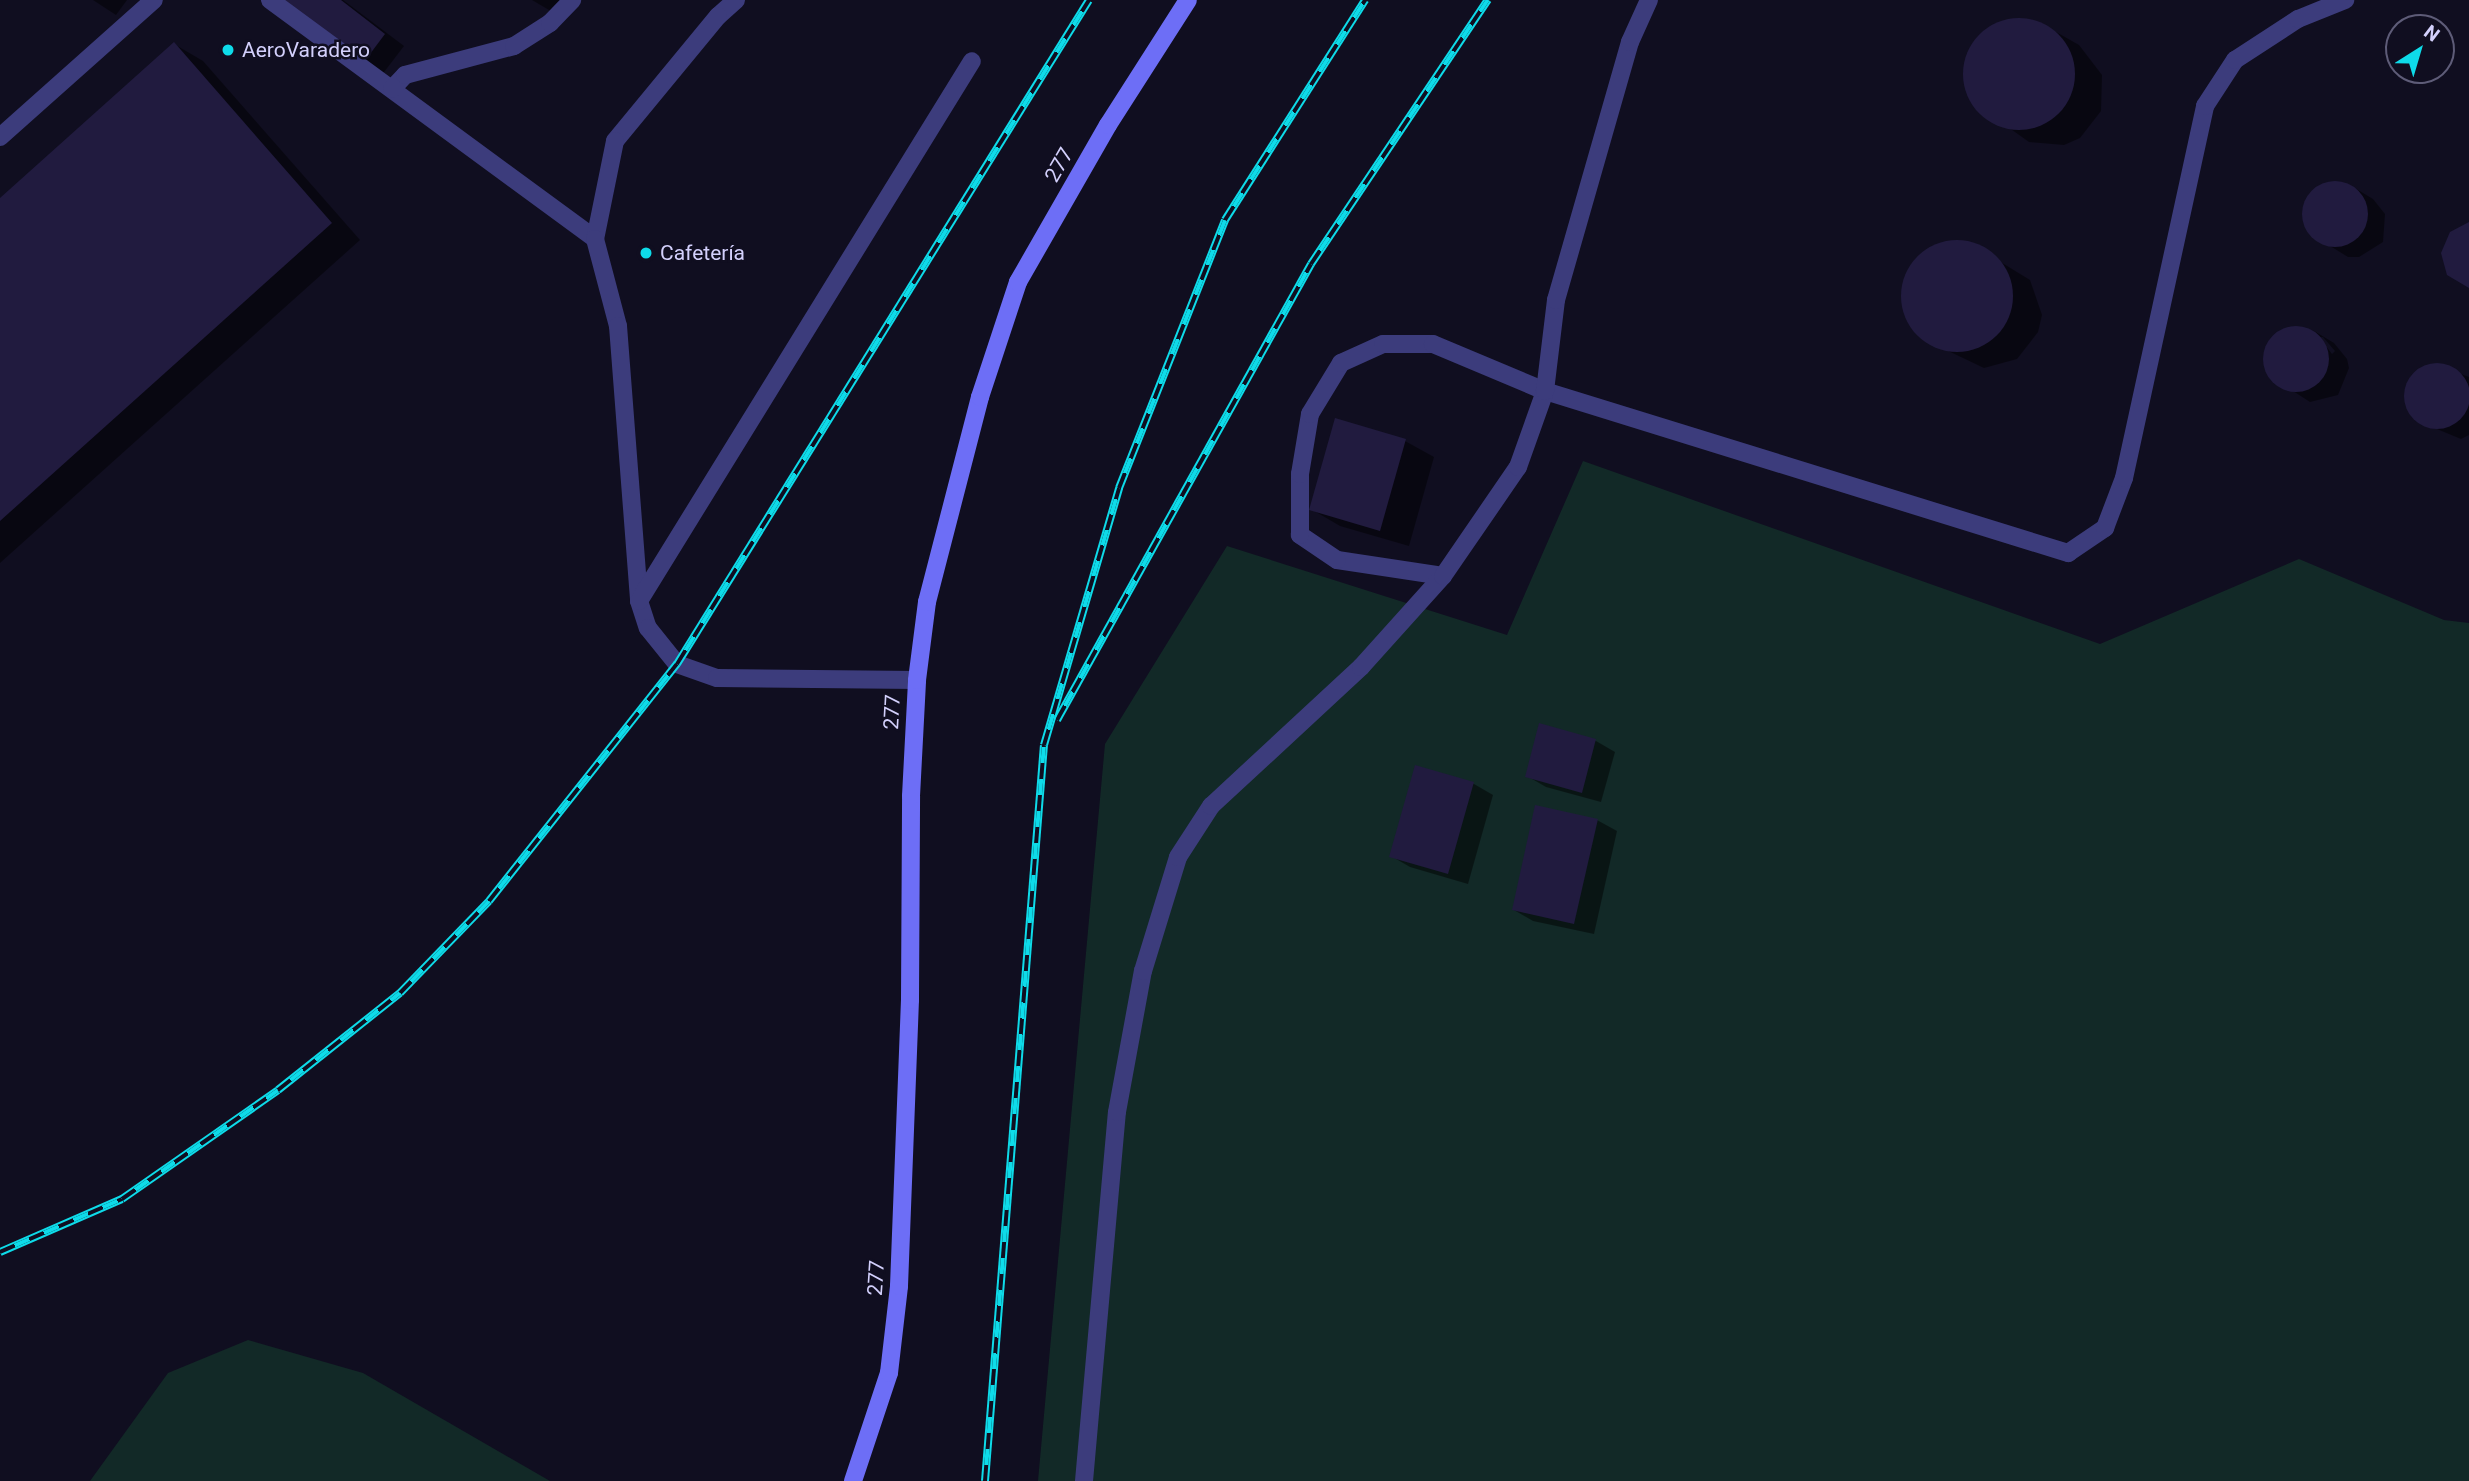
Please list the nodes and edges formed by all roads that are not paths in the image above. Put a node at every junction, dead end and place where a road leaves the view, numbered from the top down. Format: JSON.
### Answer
{"nodes":[{"id":1,"x":155,"y":0,"type":"edge"},
{"id":2,"x":270,"y":0,"type":"edge"},
{"id":3,"x":572,"y":0,"type":"edge"},
{"id":4,"x":736,"y":0,"type":"edge"},
{"id":5,"x":1188,"y":0,"type":"edge"},
{"id":6,"x":1649,"y":0,"type":"edge"},
{"id":7,"x":2345,"y":0,"type":"edge"},
{"id":8,"x":972,"y":61,"type":"dead end"},
{"id":9,"x":392,"y":89,"type":"junction"},
{"id":10,"x":0,"y":137,"type":"edge"},
{"id":11,"x":595,"y":239,"type":"junction"},
{"id":12,"x":1545,"y":391,"type":"junction"},
{"id":13,"x":1443,"y":576,"type":"junction"},
{"id":14,"x":639,"y":601,"type":"junction"},
{"id":15,"x":917,"y":680,"type":"junction"},
{"id":16,"x":853,"y":1481,"type":"edge"},
{"id":17,"x":1084,"y":1481,"type":"edge"}],
"edges":[{"from":1,"to":10,"type":"street"},
{"from":2,"to":9,"type":"street"},
{"from":3,"to":9,"type":"street"},
{"from":4,"to":11,"type":"street"},
{"from":5,"to":15,"type":"street","name":"277"},
{"from":6,"to":12,"type":"street"},
{"from":7,"to":12,"type":"street"},
{"from":8,"to":14,"type":"street"},
{"from":9,"to":11,"type":"street"},
{"from":11,"to":14,"type":"street"},
{"from":12,"to":13,"type":"street"},
{"from":12,"to":13,"type":"street"},
{"from":13,"to":17,"type":"street"},
{"from":14,"to":15,"type":"street"},
{"from":15,"to":16,"type":"street","name":"277"}]}
